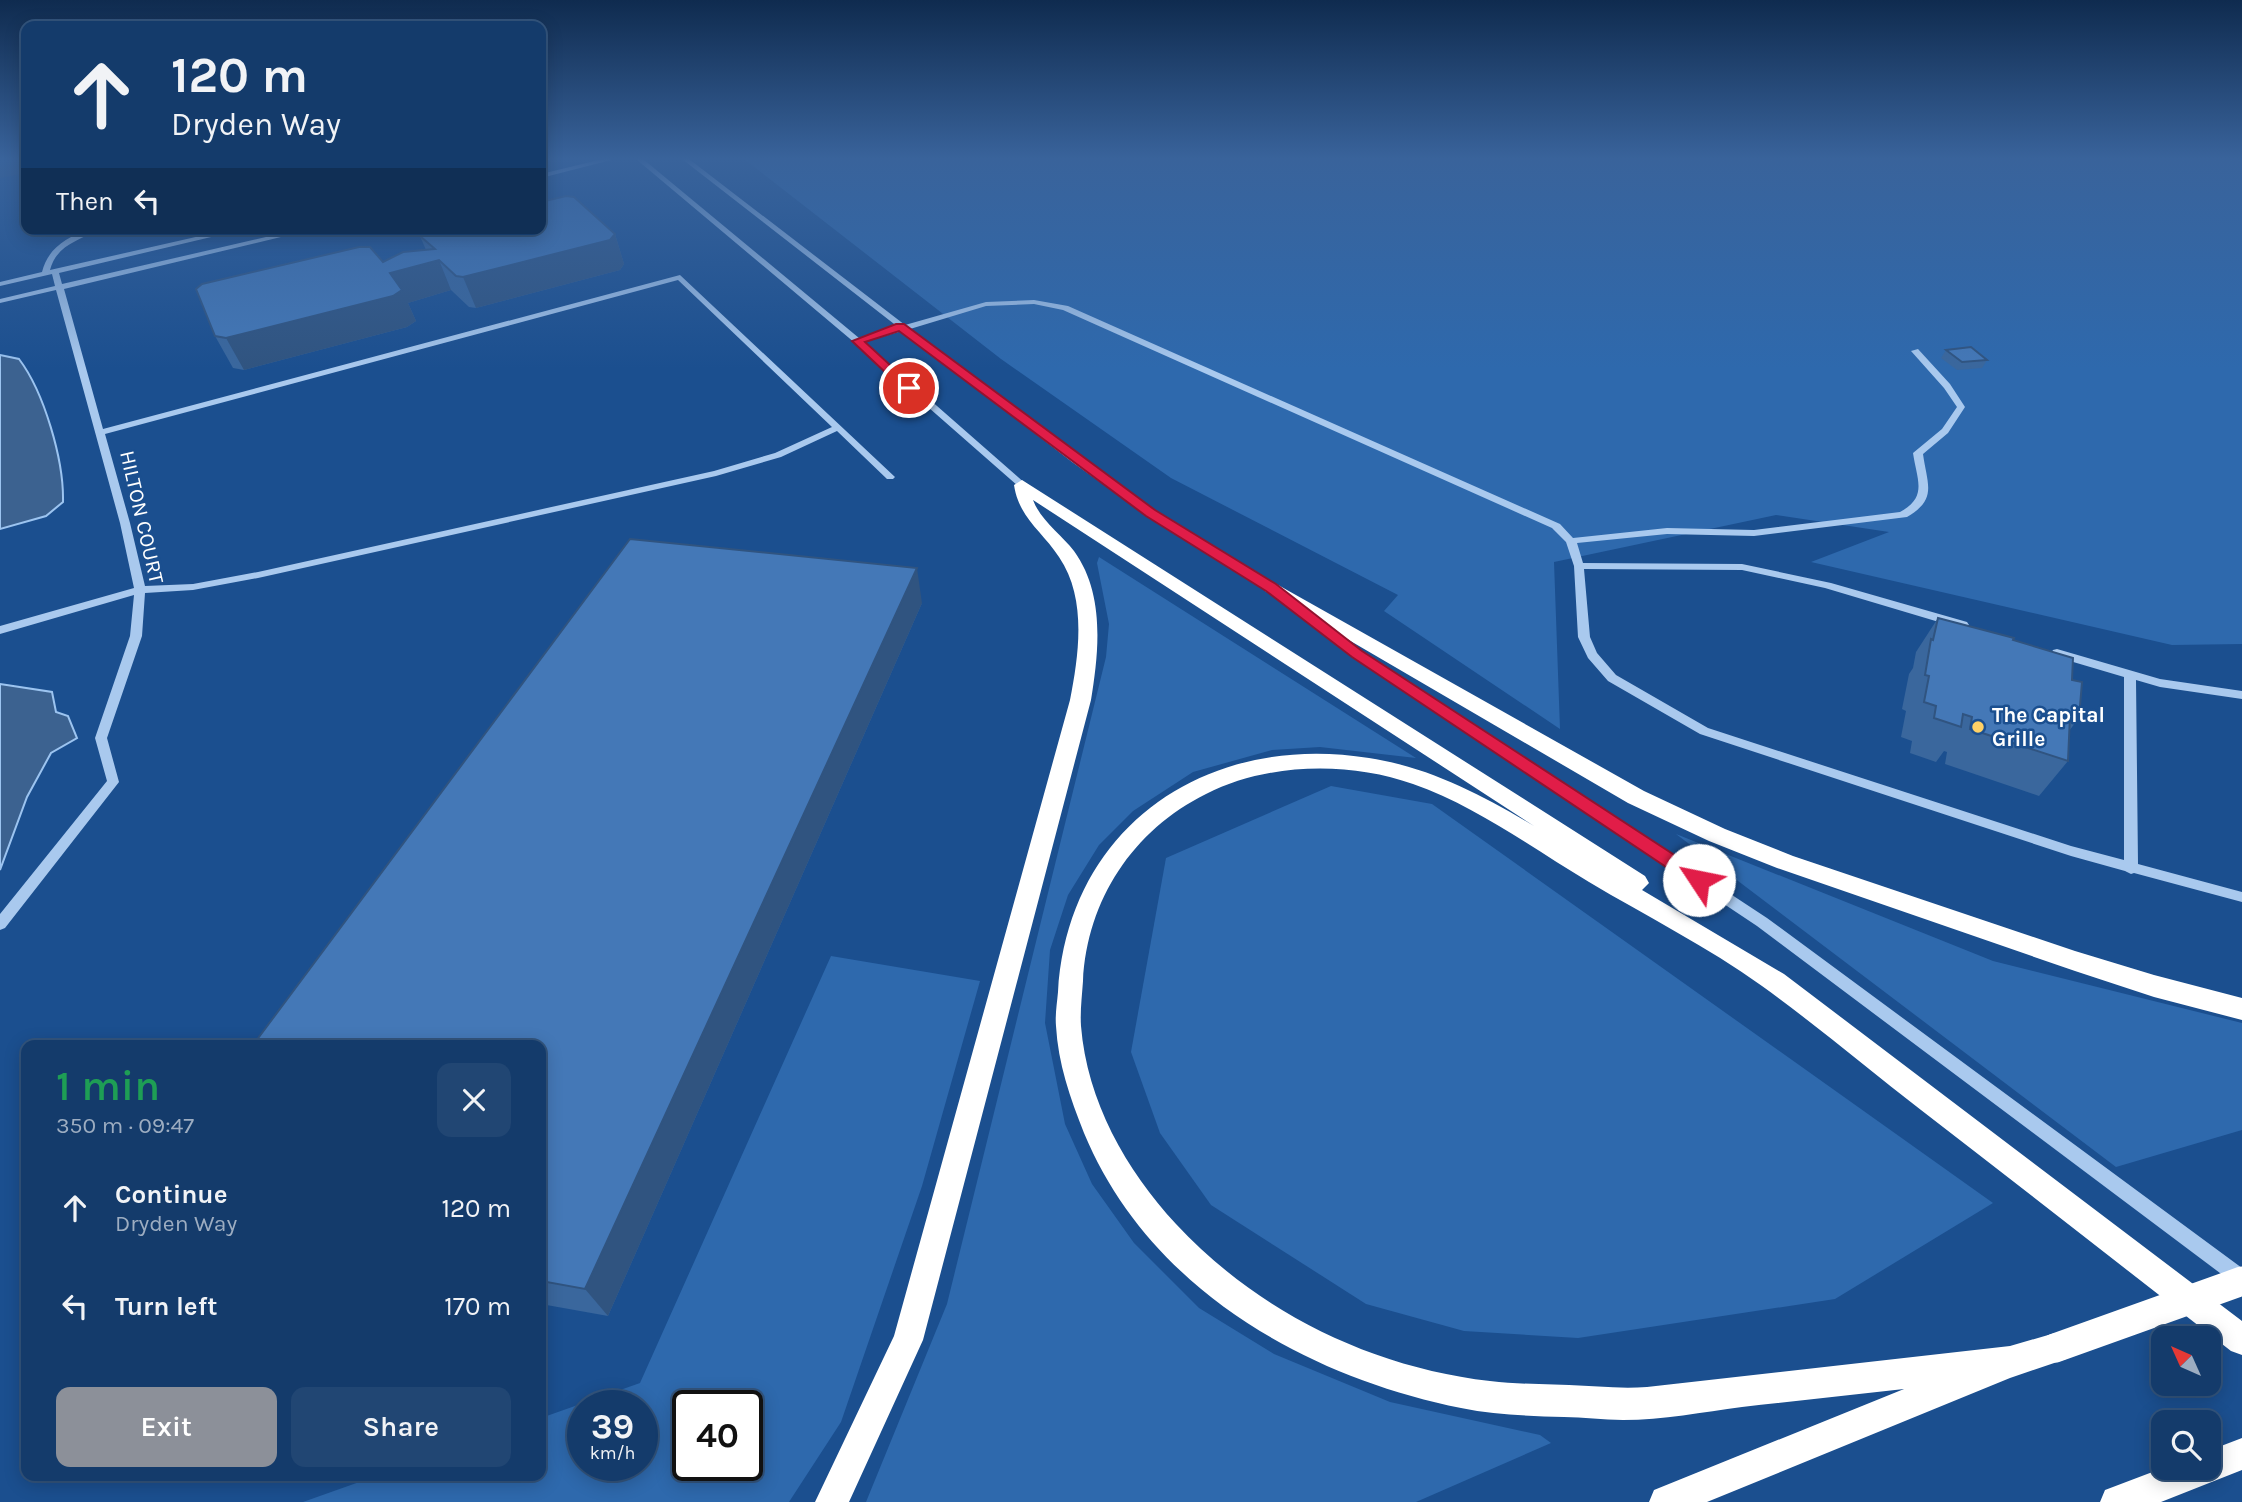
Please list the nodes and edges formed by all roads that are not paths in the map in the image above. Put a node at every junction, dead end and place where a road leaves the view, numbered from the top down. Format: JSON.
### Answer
{"nodes":[{"id":1,"x":723,"y":229,"type":"edge"},
{"id":2,"x":775,"y":229,"type":"edge"},
{"id":3,"x":80,"y":235,"type":"edge"},
{"id":4,"x":204,"y":235,"type":"edge"},
{"id":5,"x":285,"y":235,"type":"edge"},
{"id":6,"x":55,"y":272,"type":"junction"},
{"id":7,"x":45,"y":274,"type":"junction"},
{"id":8,"x":0,"y":284,"type":"edge"},
{"id":9,"x":58,"y":288,"type":"junction"},
{"id":10,"x":0,"y":301,"type":"edge"},
{"id":11,"x":900,"y":327,"type":"junction"},
{"id":12,"x":858,"y":341,"type":"junction"},
{"id":13,"x":1915,"y":351,"type":"dead end"},
{"id":14,"x":836,"y":428,"type":"junction"},
{"id":15,"x":100,"y":433,"type":"junction"},
{"id":16,"x":890,"y":477,"type":"dead end"},
{"id":17,"x":1022,"y":485,"type":"junction"},
{"id":18,"x":1571,"y":541,"type":"junction"},
{"id":19,"x":1579,"y":566,"type":"junction"},
{"id":20,"x":1271,"y":587,"type":"junction"},
{"id":21,"x":140,"y":590,"type":"junction"},
{"id":22,"x":1979,"y":629,"type":"edge"},
{"id":23,"x":0,"y":630,"type":"edge"},
{"id":24,"x":2042,"y":649,"type":"edge"},
{"id":25,"x":2130,"y":676,"type":"junction"},
{"id":26,"x":2242,"y":695,"type":"edge"},
{"id":27,"x":2132,"y":870,"type":"junction"},
{"id":28,"x":2242,"y":897,"type":"edge"},
{"id":29,"x":0,"y":924,"type":"edge"},
{"id":30,"x":1775,"y":981,"type":"junction"},
{"id":31,"x":2242,"y":1009,"type":"edge"},
{"id":32,"x":2242,"y":1280,"type":"edge"},
{"id":33,"x":2242,"y":1340,"type":"edge"},
{"id":34,"x":2010,"y":1362,"type":"junction"},
{"id":35,"x":2242,"y":1454,"type":"edge"},
{"id":36,"x":2221,"y":1463,"type":"edge"},
{"id":37,"x":2176,"y":1480,"type":"edge"},
{"id":38,"x":832,"y":1502,"type":"edge"},
{"id":39,"x":1666,"y":1502,"type":"edge"},
{"id":40,"x":2117,"y":1502,"type":"edge"}],
"edges":[{"from":1,"to":12,"type":"street"},
{"from":2,"to":11,"type":"street"},
{"from":3,"to":7,"type":"street"},
{"from":4,"to":6,"type":"street"},
{"from":5,"to":9,"type":"street"},
{"from":6,"to":7,"type":"street"},
{"from":6,"to":9,"type":"street","name":"HILTON COURT"},
{"from":7,"to":8,"type":"street"},
{"from":9,"to":10,"type":"street"},
{"from":9,"to":15,"type":"street","name":"HILTON COURT"},
{"from":11,"to":12,"type":"street"},
{"from":11,"to":18,"type":"street"},
{"from":11,"to":20,"type":"street"},
{"from":12,"to":17,"type":"street"},
{"from":13,"to":18,"type":"street"},
{"from":14,"to":15,"type":"street"},
{"from":14,"to":16,"type":"street"},
{"from":14,"to":21,"type":"street"},
{"from":15,"to":21,"type":"street","name":"HILTON COURT"},
{"from":17,"to":30,"type":"highway"},
{"from":17,"to":38,"type":"highway"},
{"from":18,"to":19,"type":"street"},
{"from":19,"to":22,"type":"street"},
{"from":19,"to":27,"type":"street"},
{"from":20,"to":31,"type":"highway"},
{"from":20,"to":32,"type":"street"},
{"from":21,"to":23,"type":"street"},
{"from":21,"to":29,"type":"street","name":"HILTON COURT"},
{"from":24,"to":25,"type":"street"},
{"from":25,"to":26,"type":"street"},
{"from":25,"to":27,"type":"street"},
{"from":27,"to":28,"type":"street"},
{"from":30,"to":33,"type":"highway"},
{"from":30,"to":34,"type":"highway"},
{"from":32,"to":34,"type":"highway","bridge":true},
{"from":34,"to":39,"type":"highway"},
{"from":35,"to":36,"type":"highway"},
{"from":37,"to":40,"type":"highway"}]}
